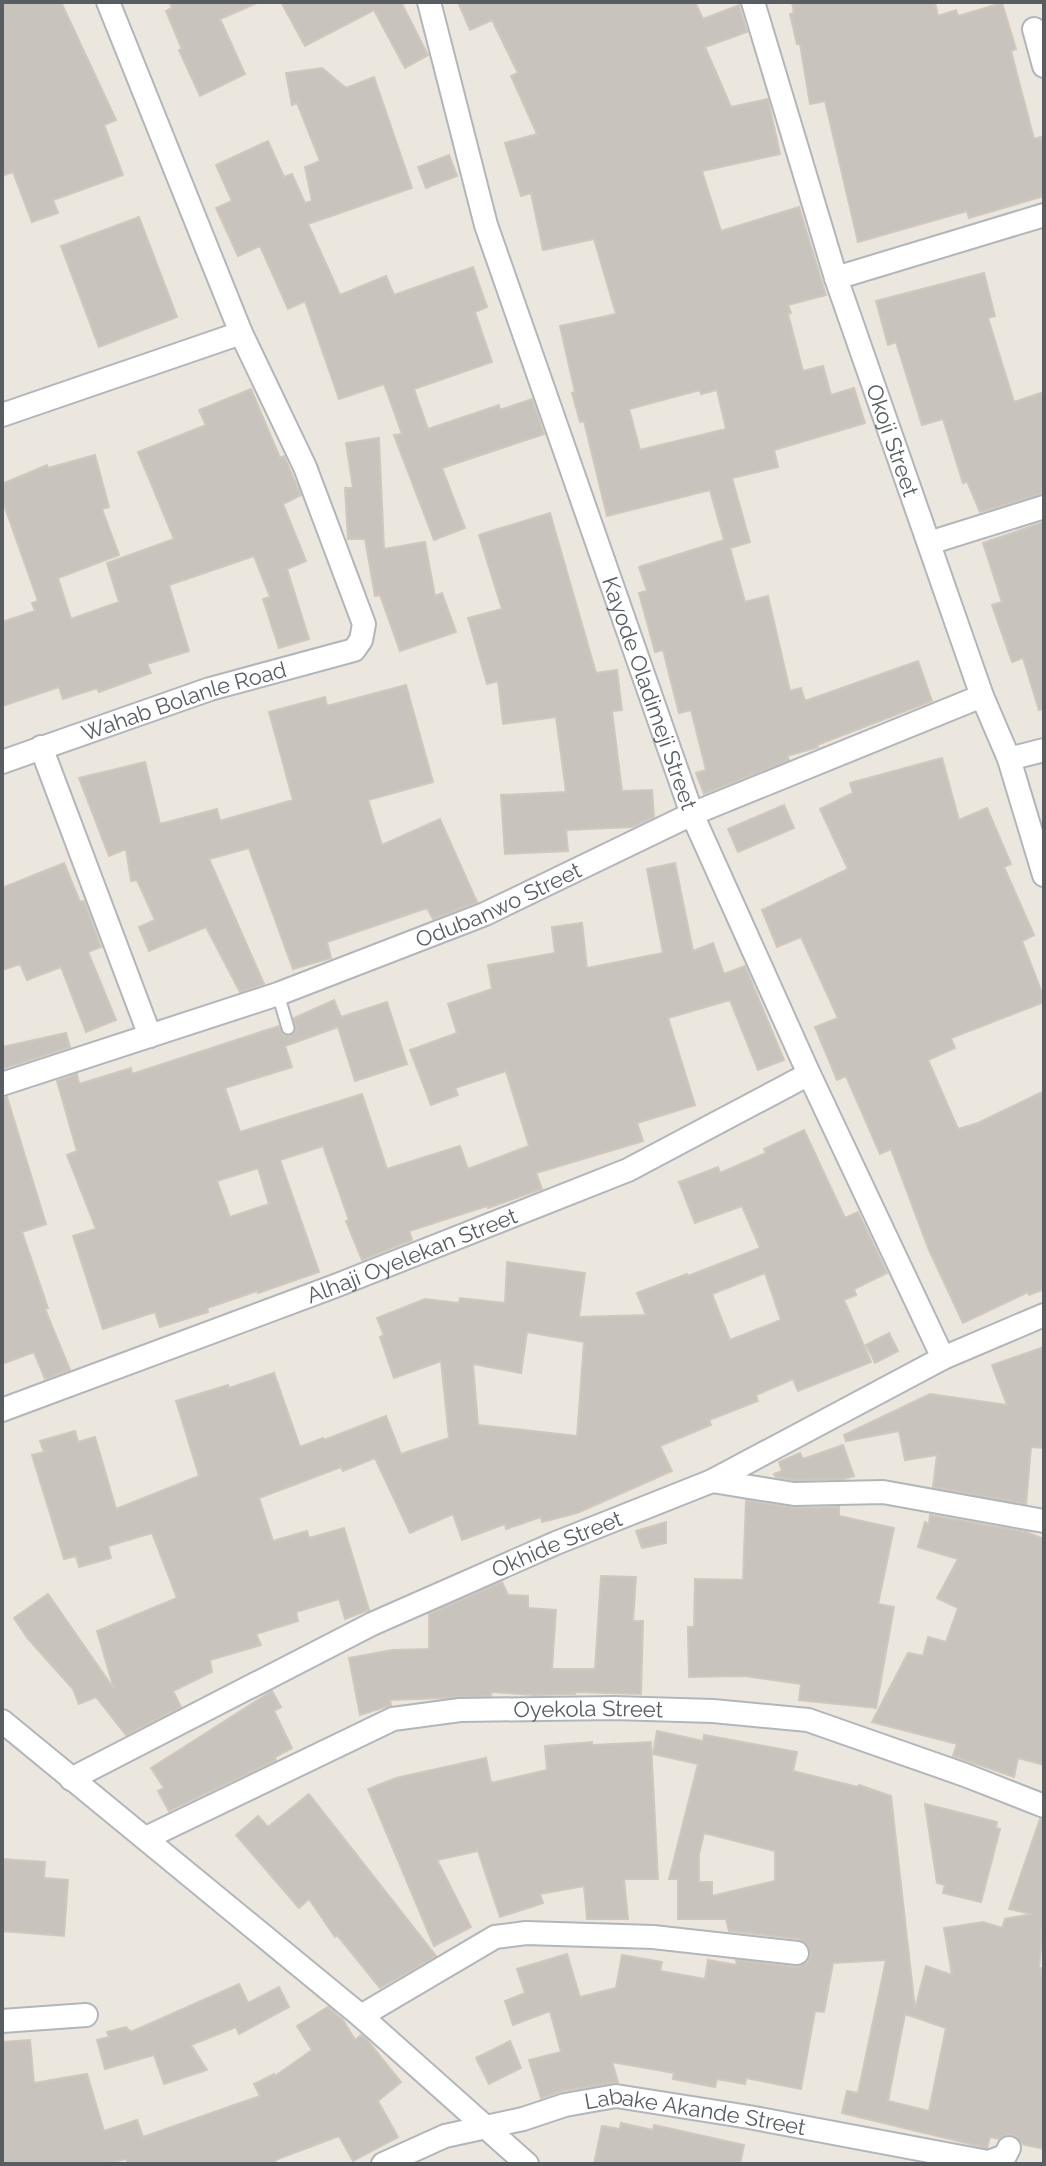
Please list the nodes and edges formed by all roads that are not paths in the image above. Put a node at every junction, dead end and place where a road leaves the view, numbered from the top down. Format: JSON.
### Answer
{"nodes":[{"id":1,"x":108,"y":2,"type":"edge"},
{"id":2,"x":429,"y":2,"type":"edge"},
{"id":3,"x":753,"y":2,"type":"edge"},
{"id":4,"x":1034,"y":29,"type":"dead end"},
{"id":5,"x":1044,"y":66,"type":"edge"},
{"id":6,"x":1044,"y":215,"type":"edge"},
{"id":7,"x":836,"y":278,"type":"junction"},
{"id":8,"x":241,"y":333,"type":"junction"},
{"id":9,"x":2,"y":415,"type":"edge"},
{"id":10,"x":1044,"y":507,"type":"edge"},
{"id":11,"x":929,"y":543,"type":"junction"},
{"id":12,"x":982,"y":696,"type":"junction"},
{"id":13,"x":41,"y":747,"type":"junction"},
{"id":14,"x":1044,"y":750,"type":"edge"},
{"id":15,"x":1009,"y":759,"type":"junction"},
{"id":16,"x":2,"y":762,"type":"edge"},
{"id":17,"x":692,"y":814,"type":"junction"},
{"id":18,"x":1044,"y":875,"type":"edge"},
{"id":19,"x":278,"y":994,"type":"junction"},
{"id":20,"x":288,"y":1028,"type":"dead end"},
{"id":21,"x":150,"y":1036,"type":"junction"},
{"id":22,"x":809,"y":1074,"type":"junction"},
{"id":23,"x":2,"y":1084,"type":"edge"},
{"id":24,"x":1044,"y":1315,"type":"edge"},
{"id":25,"x":943,"y":1358,"type":"junction"},
{"id":26,"x":2,"y":1410,"type":"edge"},
{"id":27,"x":712,"y":1481,"type":"junction"},
{"id":28,"x":1044,"y":1521,"type":"edge"},
{"id":29,"x":2,"y":1721,"type":"edge"},
{"id":30,"x":71,"y":1779,"type":"junction"},
{"id":31,"x":1044,"y":1806,"type":"edge"},
{"id":32,"x":146,"y":1838,"type":"junction"},
{"id":33,"x":797,"y":1953,"type":"dead end"},
{"id":34,"x":86,"y":2015,"type":"dead end"},
{"id":35,"x":361,"y":2016,"type":"junction"},
{"id":36,"x":2,"y":2021,"type":"edge"},
{"id":37,"x":486,"y":2127,"type":"junction"},
{"id":38,"x":1009,"y":2148,"type":"dead end"},
{"id":39,"x":383,"y":2164,"type":"edge"},
{"id":40,"x":527,"y":2164,"type":"edge"}],
"edges":[{"from":1,"to":8,"type":"street"},
{"from":2,"to":17,"type":"street","name":"Kayode Oladimeji Street"},
{"from":3,"to":7,"type":"street","name":"Okoji Street"},
{"from":4,"to":5,"type":"street"},
{"from":6,"to":7,"type":"street"},
{"from":7,"to":11,"type":"street","name":"Okoji Street"},
{"from":8,"to":9,"type":"street"},
{"from":8,"to":13,"type":"street","name":"Wahab Bolanle Road"},
{"from":10,"to":11,"type":"street"},
{"from":11,"to":12,"type":"street","name":"Okoji Street"},
{"from":12,"to":15,"type":"street","name":"Okoji Street"},
{"from":12,"to":17,"type":"street","name":"Odubanwo Street"},
{"from":13,"to":16,"type":"street","name":"Wahab Bolanle Road"},
{"from":13,"to":21,"type":"street"},
{"from":14,"to":15,"type":"street"},
{"from":15,"to":18,"type":"street","name":"Okoji Street"},
{"from":17,"to":19,"type":"street","name":"Odubanwo Street"},
{"from":17,"to":22,"type":"street","name":"Kayode Oladimeji Street"},
{"from":19,"to":20,"type":"lane"},
{"from":19,"to":21,"type":"street","name":"Odubanwo Street"},
{"from":21,"to":23,"type":"street","name":"Odubanwo Street"},
{"from":22,"to":25,"type":"street","name":"Kayode Oladimeji Street"},
{"from":22,"to":26,"type":"street","name":"Alhaji Oyelekan Street"},
{"from":24,"to":25,"type":"street","name":"Okhide Street"},
{"from":25,"to":27,"type":"street","name":"Okhide Street"},
{"from":27,"to":28,"type":"street"},
{"from":27,"to":30,"type":"street","name":"Okhide Street"},
{"from":29,"to":30,"type":"street"},
{"from":30,"to":32,"type":"street"},
{"from":31,"to":32,"type":"street","name":"Oyekola Street"},
{"from":32,"to":35,"type":"street"},
{"from":33,"to":35,"type":"street"},
{"from":34,"to":36,"type":"street"},
{"from":35,"to":37,"type":"street"},
{"from":37,"to":38,"type":"street","name":"Labake Akande Street"},
{"from":37,"to":39,"type":"street","name":"Labake Akande Street"},
{"from":37,"to":40,"type":"street"}]}
